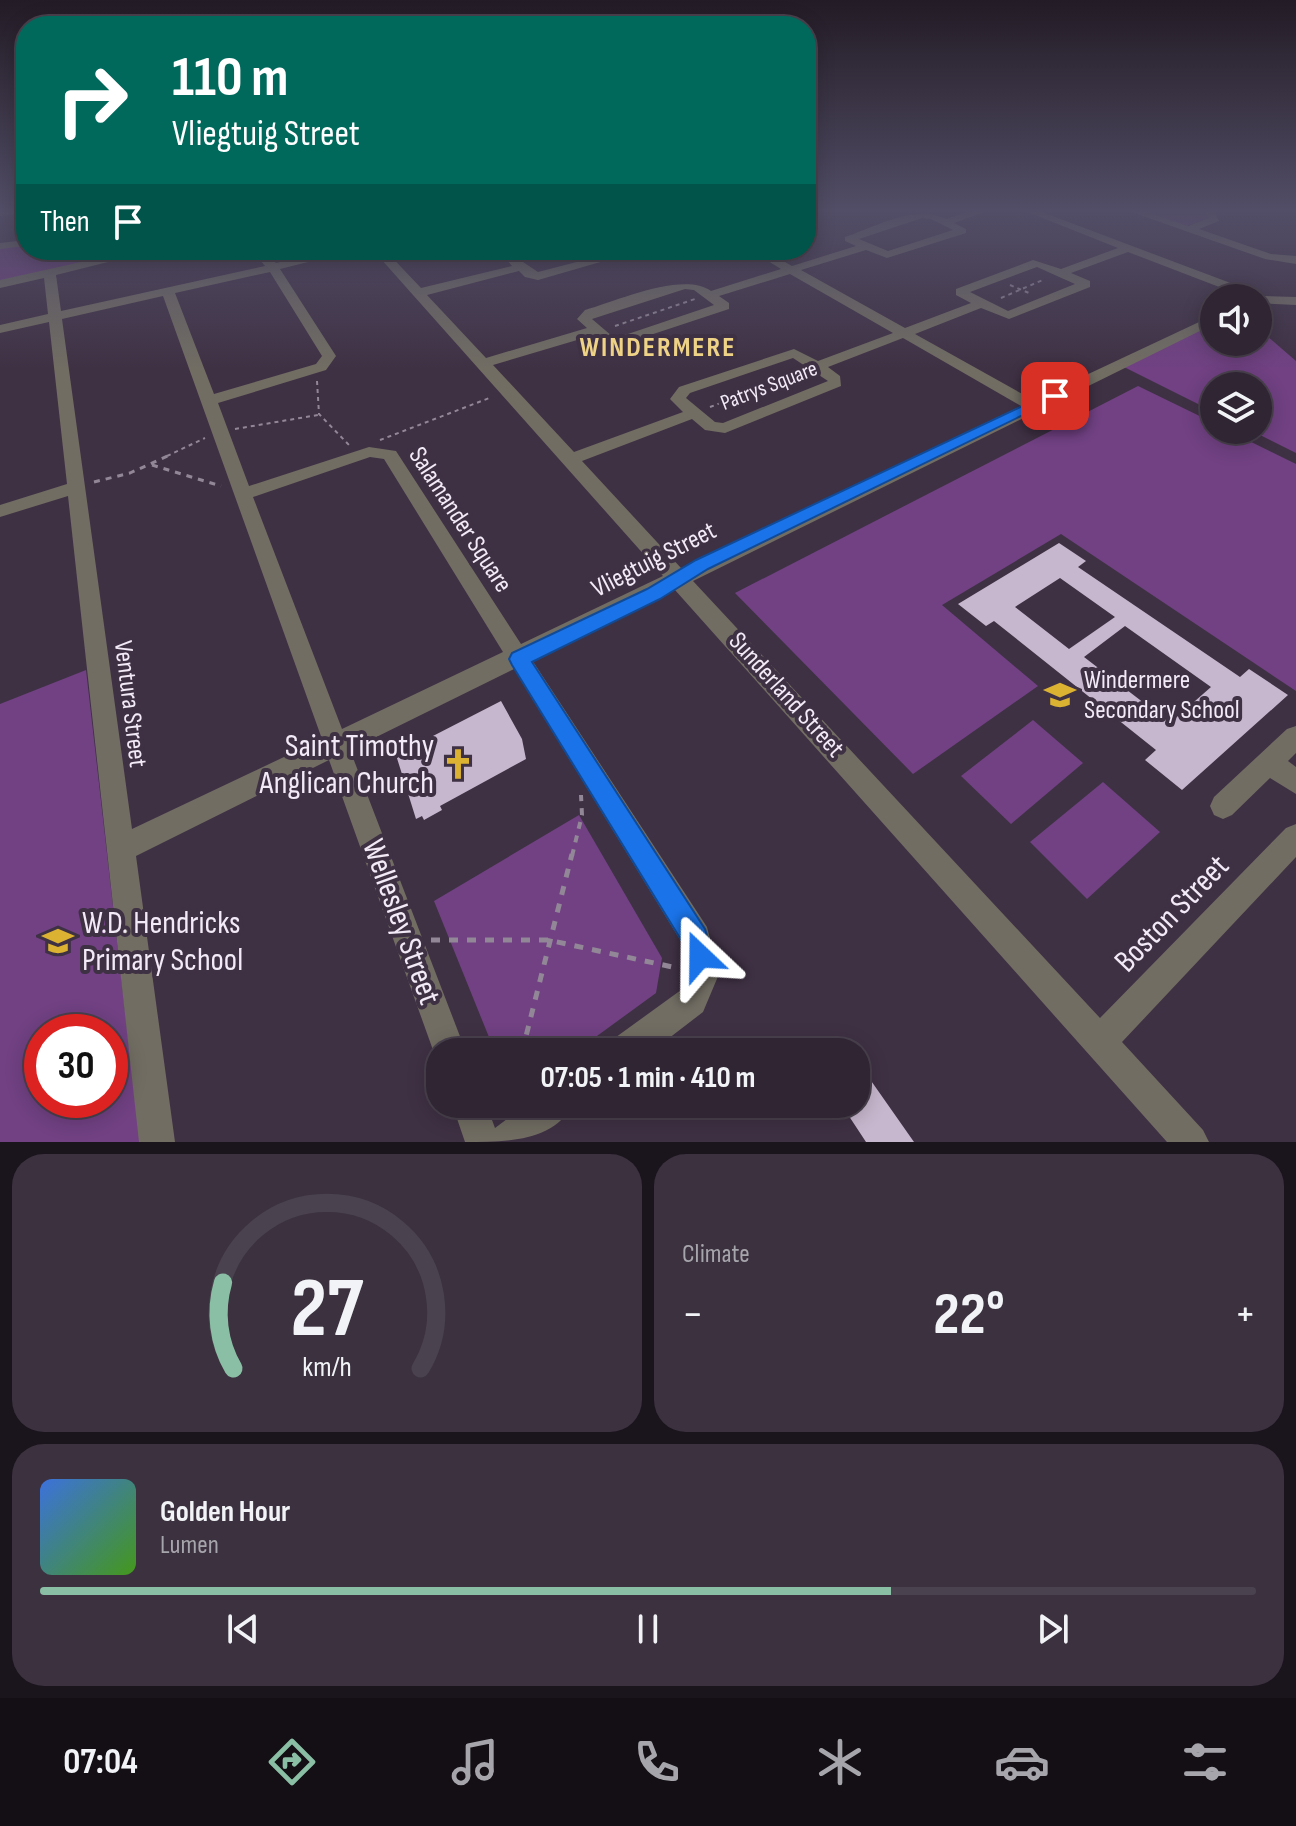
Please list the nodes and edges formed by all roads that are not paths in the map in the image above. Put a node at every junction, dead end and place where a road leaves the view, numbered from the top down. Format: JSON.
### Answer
{"nodes":[{"id":1,"x":97,"y":262,"type":"edge"},
{"id":2,"x":267,"y":262,"type":"edge"},
{"id":3,"x":296,"y":262,"type":"edge"},
{"id":4,"x":390,"y":262,"type":"edge"},
{"id":5,"x":517,"y":262,"type":"edge"},
{"id":6,"x":591,"y":262,"type":"edge"},
{"id":7,"x":779,"y":262,"type":"edge"},
{"id":8,"x":813,"y":262,"type":"edge"},
{"id":9,"x":1090,"y":262,"type":"edge"},
{"id":10,"x":1165,"y":262,"type":"edge"},
{"id":11,"x":521,"y":267,"type":"junction"},
{"id":12,"x":271,"y":268,"type":"junction"},
{"id":13,"x":791,"y":269,"type":"junction"},
{"id":14,"x":1064,"y":272,"type":"junction"},
{"id":15,"x":50,"y":273,"type":"junction"},
{"id":16,"x":0,"y":284,"type":"edge"},
{"id":17,"x":1222,"y":284,"type":"edge"},
{"id":18,"x":168,"y":291,"type":"junction"},
{"id":19,"x":418,"y":293,"type":"junction"},
{"id":20,"x":710,"y":295,"type":"junction"},
{"id":21,"x":1272,"y":299,"type":"edge"},
{"id":22,"x":1296,"y":301,"type":"edge"},
{"id":23,"x":980,"y":304,"type":"junction"},
{"id":24,"x":55,"y":317,"type":"junction"},
{"id":25,"x":1200,"y":326,"type":"edge"},
{"id":26,"x":0,"y":329,"type":"edge"},
{"id":27,"x":595,"y":330,"type":"junction"},
{"id":28,"x":903,"y":333,"type":"junction"},
{"id":29,"x":482,"y":364,"type":"junction"},
{"id":30,"x":818,"y":366,"type":"junction"},
{"id":31,"x":209,"y":401,"type":"junction"},
{"id":32,"x":1033,"y":406,"type":"junction"},
{"id":33,"x":694,"y":413,"type":"junction"},
{"id":34,"x":569,"y":460,"type":"junction"},
{"id":35,"x":75,"y":488,"type":"junction"},
{"id":36,"x":243,"y":494,"type":"junction"},
{"id":37,"x":0,"y":511,"type":"edge"},
{"id":38,"x":678,"y":579,"type":"junction"},
{"id":39,"x":519,"y":659,"type":"junction"},
{"id":40,"x":1296,"y":737,"type":"edge"},
{"id":41,"x":337,"y":746,"type":"junction"},
{"id":42,"x":1269,"y":762,"type":"junction"},
{"id":43,"x":1296,"y":782,"type":"edge"},
{"id":44,"x":1223,"y":806,"type":"dead end"},
{"id":45,"x":120,"y":849,"type":"junction"},
{"id":46,"x":1291,"y":851,"type":"edge"},
{"id":47,"x":445,"y":1038,"type":"edge"},
{"id":48,"x":643,"y":1038,"type":"edge"},
{"id":49,"x":1099,"y":1042,"type":"junction"},
{"id":50,"x":474,"y":1118,"type":"edge"},
{"id":51,"x":537,"y":1118,"type":"edge"},
{"id":52,"x":157,"y":1142,"type":"edge"},
{"id":53,"x":483,"y":1142,"type":"edge"},
{"id":54,"x":505,"y":1142,"type":"edge"},
{"id":55,"x":1191,"y":1142,"type":"edge"}],
"edges":[{"from":1,"to":15,"type":"street"},
{"from":2,"to":12,"type":"street"},
{"from":3,"to":12,"type":"street"},
{"from":4,"to":19,"type":"street","name":"Sunderland Street"},
{"from":5,"to":11,"type":"street"},
{"from":6,"to":11,"type":"street"},
{"from":7,"to":13,"type":"street"},
{"from":8,"to":13,"type":"street"},
{"from":9,"to":14,"type":"street"},
{"from":10,"to":17,"type":"street"},
{"from":11,"to":19,"type":"street"},
{"from":12,"to":18,"type":"street"},
{"from":12,"to":31,"type":"street"},
{"from":13,"to":20,"type":"street"},
{"from":13,"to":28,"type":"street"},
{"from":14,"to":23,"type":"street"},
{"from":14,"to":23,"type":"street"},
{"from":15,"to":16,"type":"street"},
{"from":15,"to":24,"type":"street","name":"Ventura Street"},
{"from":18,"to":24,"type":"street"},
{"from":18,"to":31,"type":"street"},
{"from":19,"to":29,"type":"street","name":"Sunderland Street"},
{"from":20,"to":27,"type":"street"},
{"from":20,"to":27,"type":"street"},
{"from":21,"to":22,"type":"street"},
{"from":23,"to":28,"type":"street","name":"Patrys Square"},
{"from":24,"to":26,"type":"street"},
{"from":24,"to":35,"type":"street","name":"Ventura Street"},
{"from":25,"to":32,"type":"street","name":"Vliegtuig Street"},
{"from":27,"to":29,"type":"street"},
{"from":28,"to":30,"type":"street","name":"Patrys Square"},
{"from":28,"to":32,"type":"street"},
{"from":29,"to":34,"type":"street","name":"Sunderland Street"},
{"from":30,"to":33,"type":"street","name":"Patrys Square"},
{"from":30,"to":33,"type":"street","name":"Patrys Square"},
{"from":31,"to":36,"type":"street"},
{"from":32,"to":38,"type":"street","name":"Vliegtuig Street"},
{"from":33,"to":34,"type":"street","name":"Patrys Square"},
{"from":34,"to":38,"type":"street","name":"Sunderland Street"},
{"from":35,"to":37,"type":"street"},
{"from":35,"to":45,"type":"street","name":"Ventura Street"},
{"from":36,"to":39,"type":"street","name":"Salamander Square"},
{"from":36,"to":41,"type":"street"},
{"from":38,"to":39,"type":"street","name":"Vliegtuig Street"},
{"from":38,"to":49,"type":"street","name":"Sunderland Street"},
{"from":39,"to":41,"type":"street","name":"Vliegtuig Street"},
{"from":39,"to":48,"type":"street"},
{"from":40,"to":42,"type":"street"},
{"from":41,"to":45,"type":"street","name":"Vliegtuig Street"},
{"from":41,"to":47,"type":"street","name":"Wellesley Street"},
{"from":42,"to":43,"type":"street"},
{"from":42,"to":44,"type":"street"},
{"from":45,"to":52,"type":"street","name":"Ventura Street"},
{"from":46,"to":49,"type":"street","name":"Boston Street"},
{"from":49,"to":55,"type":"street","name":"Sunderland Street"},
{"from":50,"to":53,"type":"street"},
{"from":51,"to":54,"type":"street"}]}
